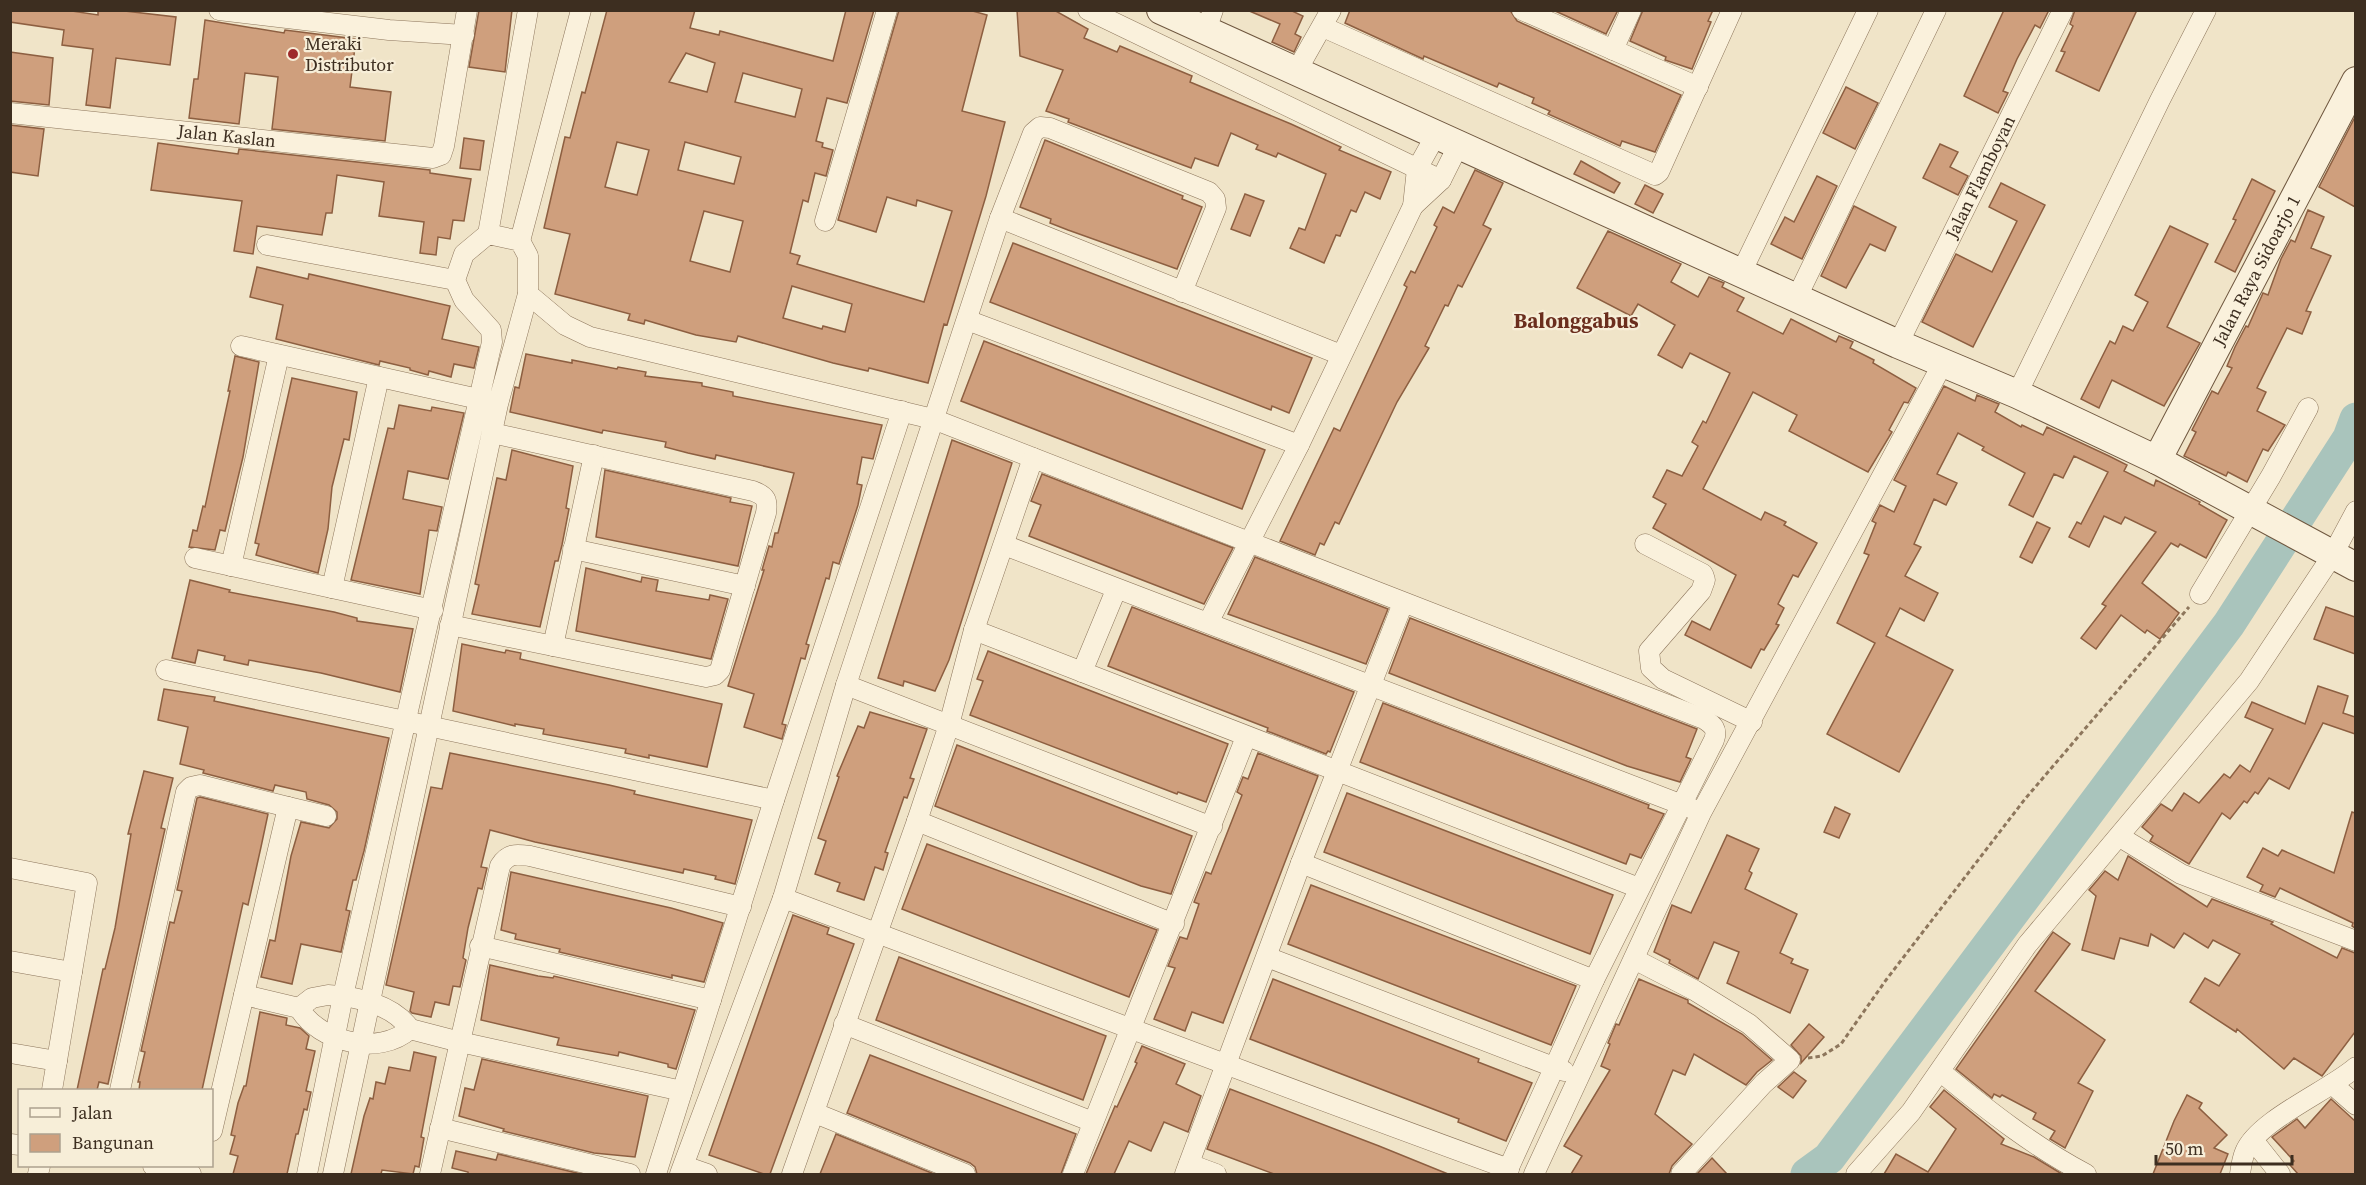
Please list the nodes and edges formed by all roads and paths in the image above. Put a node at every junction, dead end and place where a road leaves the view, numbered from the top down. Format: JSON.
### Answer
{"nodes":[{"id":1,"x":219,"y":10,"type":"edge"},
{"id":2,"x":467,"y":10,"type":"edge"},
{"id":3,"x":528,"y":10,"type":"edge"},
{"id":4,"x":581,"y":10,"type":"edge"},
{"id":5,"x":887,"y":10,"type":"edge"},
{"id":6,"x":1088,"y":10,"type":"edge"},
{"id":7,"x":1161,"y":10,"type":"edge"},
{"id":8,"x":1631,"y":10,"type":"edge"},
{"id":9,"x":1732,"y":10,"type":"edge"},
{"id":10,"x":1868,"y":10,"type":"edge"},
{"id":11,"x":1935,"y":10,"type":"edge"},
{"id":12,"x":2063,"y":10,"type":"edge"},
{"id":13,"x":2206,"y":10,"type":"edge"},
{"id":14,"x":1529,"y":12,"type":"edge"},
{"id":15,"x":1327,"y":19,"type":"edge"},
{"id":16,"x":1209,"y":20,"type":"edge"},
{"id":17,"x":464,"y":35,"type":"junction"},
{"id":18,"x":1613,"y":50,"type":"junction"},
{"id":19,"x":1296,"y":72,"type":"junction"},
{"id":20,"x":2355,"y":81,"type":"edge"},
{"id":21,"x":1698,"y":87,"type":"junction"},
{"id":22,"x":10,"y":113,"type":"edge"},
{"id":23,"x":1448,"y":139,"type":"junction"},
{"id":24,"x":1417,"y":169,"type":"junction"},
{"id":25,"x":1441,"y":180,"type":"junction"},
{"id":26,"x":1413,"y":206,"type":"junction"},
{"id":27,"x":1000,"y":218,"type":"junction"},
{"id":28,"x":825,"y":221,"type":"dead end"},
{"id":29,"x":488,"y":234,"type":"junction"},
{"id":30,"x":520,"y":241,"type":"junction"},
{"id":31,"x":267,"y":245,"type":"dead end"},
{"id":32,"x":1740,"y":273,"type":"junction"},
{"id":33,"x":455,"y":280,"type":"junction"},
{"id":34,"x":1182,"y":292,"type":"junction"},
{"id":35,"x":528,"y":294,"type":"junction"},
{"id":36,"x":1797,"y":297,"type":"junction"},
{"id":37,"x":967,"y":320,"type":"junction"},
{"id":38,"x":1898,"y":344,"type":"junction"},
{"id":39,"x":241,"y":346,"type":"dead end"},
{"id":40,"x":279,"y":355,"type":"junction"},
{"id":41,"x":1341,"y":355,"type":"junction"},
{"id":42,"x":1943,"y":363,"type":"junction"},
{"id":43,"x":379,"y":377,"type":"junction"},
{"id":44,"x":2017,"y":394,"type":"junction"},
{"id":45,"x":489,"y":402,"type":"junction"},
{"id":46,"x":2308,"y":408,"type":"dead end"},
{"id":47,"x":902,"y":411,"type":"junction"},
{"id":48,"x":933,"y":419,"type":"junction"},
{"id":49,"x":492,"y":433,"type":"junction"},
{"id":50,"x":1299,"y":445,"type":"junction"},
{"id":51,"x":594,"y":455,"type":"junction"},
{"id":52,"x":1033,"y":458,"type":"junction"},
{"id":53,"x":2157,"y":460,"type":"junction"},
{"id":54,"x":2355,"y":511,"type":"edge"},
{"id":55,"x":2252,"y":512,"type":"junction"},
{"id":56,"x":1249,"y":542,"type":"junction"},
{"id":57,"x":1645,"y":544,"type":"dead end"},
{"id":58,"x":1004,"y":545,"type":"junction"},
{"id":59,"x":573,"y":549,"type":"junction"},
{"id":60,"x":2335,"y":557,"type":"edge"},
{"id":61,"x":195,"y":558,"type":"dead end"},
{"id":62,"x":231,"y":566,"type":"junction"},
{"id":63,"x":746,"y":586,"type":"junction"},
{"id":64,"x":332,"y":588,"type":"junction"},
{"id":65,"x":1116,"y":590,"type":"junction"},
{"id":66,"x":2200,"y":594,"type":"joint"},
{"id":67,"x":1404,"y":603,"type":"junction"},
{"id":68,"x":433,"y":610,"type":"junction"},
{"id":69,"x":1209,"y":621,"type":"junction"},
{"id":70,"x":450,"y":624,"type":"junction"},
{"id":71,"x":974,"y":630,"type":"junction"},
{"id":72,"x":553,"y":646,"type":"junction"},
{"id":73,"x":166,"y":670,"type":"dead end"},
{"id":74,"x":1082,"y":672,"type":"junction"},
{"id":75,"x":846,"y":685,"type":"junction"},
{"id":76,"x":1371,"y":685,"type":"junction"},
{"id":77,"x":406,"y":722,"type":"junction"},
{"id":78,"x":1752,"y":722,"type":"junction"},
{"id":79,"x":949,"y":725,"type":"junction"},
{"id":80,"x":428,"y":726,"type":"junction"},
{"id":81,"x":1246,"y":737,"type":"junction"},
{"id":82,"x":1336,"y":771,"type":"junction"},
{"id":83,"x":774,"y":801,"type":"junction"},
{"id":84,"x":1682,"y":804,"type":"junction"},
{"id":85,"x":288,"y":807,"type":"junction"},
{"id":86,"x":1701,"y":813,"type":"junction"},
{"id":87,"x":326,"y":816,"type":"dead end"},
{"id":88,"x":917,"y":821,"type":"junction"},
{"id":89,"x":1212,"y":827,"type":"junction"},
{"id":90,"x":2120,"y":837,"type":"junction"},
{"id":91,"x":1300,"y":863,"type":"junction"},
{"id":92,"x":10,"y":868,"type":"edge"},
{"id":93,"x":1639,"y":888,"type":"junction"},
{"id":94,"x":783,"y":898,"type":"junction"},
{"id":95,"x":741,"y":907,"type":"junction"},
{"id":96,"x":1174,"y":924,"type":"junction"},
{"id":97,"x":877,"y":933,"type":"junction"},
{"id":98,"x":2355,"y":941,"type":"edge"},
{"id":99,"x":480,"y":946,"type":"junction"},
{"id":100,"x":1267,"y":957,"type":"junction"},
{"id":101,"x":1634,"y":959,"type":"junction"},
{"id":102,"x":10,"y":961,"type":"edge"},
{"id":103,"x":72,"y":972,"type":"junction"},
{"id":104,"x":1594,"y":980,"type":"junction"},
{"id":105,"x":244,"y":995,"type":"junction"},
{"id":106,"x":343,"y":996,"type":"junction"},
{"id":107,"x":711,"y":1000,"type":"junction"},
{"id":108,"x":371,"y":1004,"type":"junction"},
{"id":109,"x":299,"y":1008,"type":"junction"},
{"id":110,"x":844,"y":1024,"type":"junction"},
{"id":111,"x":1131,"y":1028,"type":"junction"},
{"id":112,"x":410,"y":1029,"type":"junction"},
{"id":113,"x":334,"y":1037,"type":"junction"},
{"id":114,"x":460,"y":1042,"type":"junction"},
{"id":115,"x":361,"y":1043,"type":"junction"},
{"id":116,"x":10,"y":1053,"type":"edge"},
{"id":117,"x":1790,"y":1060,"type":"junction"},
{"id":118,"x":57,"y":1061,"type":"junction"},
{"id":119,"x":1227,"y":1067,"type":"junction"},
{"id":120,"x":2355,"y":1067,"type":"edge"},
{"id":121,"x":1553,"y":1068,"type":"junction"},
{"id":122,"x":1941,"y":1072,"type":"junction"},
{"id":123,"x":1579,"y":1075,"type":"junction"},
{"id":124,"x":2332,"y":1084,"type":"junction"},
{"id":125,"x":52,"y":1089,"type":"edge"},
{"id":126,"x":120,"y":1089,"type":"edge"},
{"id":127,"x":682,"y":1091,"type":"junction"},
{"id":128,"x":2355,"y":1105,"type":"edge"},
{"id":129,"x":814,"y":1113,"type":"junction"},
{"id":130,"x":1093,"y":1122,"type":"junction"},
{"id":131,"x":213,"y":1127,"type":"edge"},
{"id":132,"x":440,"y":1128,"type":"junction"},
{"id":133,"x":2250,"y":1144,"type":"junction"},
{"id":134,"x":158,"y":1167,"type":"edge"},
{"id":135,"x":1187,"y":1169,"type":"edge"},
{"id":136,"x":2063,"y":1169,"type":"edge"},
{"id":137,"x":682,"y":1170,"type":"edge"},
{"id":138,"x":1507,"y":1172,"type":"edge"},
{"id":139,"x":191,"y":1174,"type":"edge"},
{"id":140,"x":307,"y":1174,"type":"edge"},
{"id":141,"x":333,"y":1174,"type":"edge"},
{"id":142,"x":430,"y":1174,"type":"edge"},
{"id":143,"x":630,"y":1174,"type":"edge"},
{"id":144,"x":656,"y":1174,"type":"edge"},
{"id":145,"x":707,"y":1174,"type":"edge"},
{"id":146,"x":792,"y":1174,"type":"edge"},
{"id":147,"x":965,"y":1174,"type":"edge"},
{"id":148,"x":1073,"y":1174,"type":"edge"},
{"id":149,"x":1216,"y":1174,"type":"edge"},
{"id":150,"x":1534,"y":1174,"type":"edge"},
{"id":151,"x":1681,"y":1174,"type":"edge"},
{"id":152,"x":1856,"y":1174,"type":"edge"},
{"id":153,"x":2086,"y":1174,"type":"edge"},
{"id":154,"x":2240,"y":1174,"type":"edge"},
{"id":155,"x":2280,"y":1174,"type":"edge"}],
"edges":[{"from":1,"to":17,"type":"street"},
{"from":2,"to":17,"type":"street"},
{"from":3,"to":29,"type":"street"},
{"from":4,"to":30,"type":"street"},
{"from":5,"to":28,"type":"street"},
{"from":6,"to":24,"type":"street"},
{"from":7,"to":16,"type":"street"},
{"from":8,"to":18,"type":"street"},
{"from":9,"to":21,"type":"street"},
{"from":10,"to":32,"type":"street"},
{"from":11,"to":36,"type":"street"},
{"from":12,"to":38,"type":"street","name":"Jalan Flamboyan"},
{"from":13,"to":44,"type":"street"},
{"from":14,"to":18,"type":"street"},
{"from":15,"to":19,"type":"street"},
{"from":15,"to":21,"type":"street"},
{"from":16,"to":19,"type":"street"},
{"from":17,"to":22,"type":"street","name":"Jalan Kaslan"},
{"from":18,"to":21,"type":"street"},
{"from":19,"to":23,"type":"street"},
{"from":20,"to":53,"type":"street","name":"Jalan Raya Sidoarjo 1"},
{"from":23,"to":24,"type":"street"},
{"from":23,"to":25,"type":"street"},
{"from":23,"to":32,"type":"street"},
{"from":24,"to":25,"type":"street"},
{"from":24,"to":26,"type":"street"},
{"from":25,"to":26,"type":"street"},
{"from":26,"to":41,"type":"street"},
{"from":27,"to":34,"type":"street"},
{"from":27,"to":34,"type":"street"},
{"from":27,"to":37,"type":"street"},
{"from":29,"to":30,"type":"street"},
{"from":29,"to":33,"type":"street"},
{"from":30,"to":35,"type":"street"},
{"from":31,"to":33,"type":"street"},
{"from":32,"to":36,"type":"street"},
{"from":33,"to":45,"type":"street"},
{"from":34,"to":41,"type":"street"},
{"from":35,"to":45,"type":"street"},
{"from":35,"to":47,"type":"street"},
{"from":36,"to":38,"type":"street"},
{"from":37,"to":48,"type":"street"},
{"from":37,"to":50,"type":"street"},
{"from":38,"to":42,"type":"street"},
{"from":39,"to":40,"type":"street"},
{"from":40,"to":43,"type":"street"},
{"from":40,"to":62,"type":"street"},
{"from":41,"to":50,"type":"street"},
{"from":42,"to":44,"type":"street"},
{"from":42,"to":78,"type":"street"},
{"from":43,"to":45,"type":"street"},
{"from":43,"to":64,"type":"street"},
{"from":44,"to":53,"type":"street"},
{"from":45,"to":49,"type":"street"},
{"from":45,"to":68,"type":"street"},
{"from":46,"to":55,"type":"street"},
{"from":47,"to":48,"type":"street"},
{"from":47,"to":83,"type":"street"},
{"from":48,"to":52,"type":"street"},
{"from":48,"to":75,"type":"street"},
{"from":49,"to":51,"type":"street"},
{"from":49,"to":70,"type":"street"},
{"from":50,"to":56,"type":"street"},
{"from":51,"to":59,"type":"street"},
{"from":51,"to":63,"type":"street"},
{"from":52,"to":56,"type":"street"},
{"from":52,"to":58,"type":"street"},
{"from":53,"to":55,"type":"street"},
{"from":54,"to":60,"type":"street"},
{"from":55,"to":60,"type":"street"},
{"from":55,"to":66,"type":"street"},
{"from":56,"to":67,"type":"street"},
{"from":56,"to":69,"type":"street"},
{"from":57,"to":78,"type":"street"},
{"from":58,"to":65,"type":"street"},
{"from":58,"to":71,"type":"street"},
{"from":59,"to":63,"type":"street"},
{"from":59,"to":72,"type":"street"},
{"from":60,"to":90,"type":"street"},
{"from":61,"to":62,"type":"street"},
{"from":62,"to":64,"type":"street"},
{"from":63,"to":72,"type":"street"},
{"from":64,"to":68,"type":"street"},
{"from":65,"to":69,"type":"street"},
{"from":65,"to":74,"type":"street"},
{"from":66,"to":117,"type":"path"},
{"from":67,"to":76,"type":"street"},
{"from":67,"to":84,"type":"street"},
{"from":68,"to":77,"type":"street"},
{"from":69,"to":76,"type":"street"},
{"from":70,"to":72,"type":"street"},
{"from":70,"to":80,"type":"street"},
{"from":71,"to":74,"type":"street"},
{"from":71,"to":79,"type":"street"},
{"from":73,"to":77,"type":"street"},
{"from":74,"to":81,"type":"street"},
{"from":75,"to":79,"type":"street"},
{"from":75,"to":94,"type":"street"},
{"from":76,"to":82,"type":"street"},
{"from":76,"to":84,"type":"street"},
{"from":77,"to":80,"type":"street"},
{"from":77,"to":106,"type":"street"},
{"from":78,"to":86,"type":"street"},
{"from":79,"to":88,"type":"street"},
{"from":79,"to":89,"type":"street"},
{"from":80,"to":83,"type":"street"},
{"from":80,"to":108,"type":"street"},
{"from":81,"to":82,"type":"street"},
{"from":81,"to":89,"type":"street"},
{"from":82,"to":91,"type":"street"},
{"from":82,"to":93,"type":"street"},
{"from":83,"to":95,"type":"street"},
{"from":84,"to":86,"type":"street"},
{"from":84,"to":93,"type":"street"},
{"from":85,"to":87,"type":"street"},
{"from":85,"to":105,"type":"street"},
{"from":85,"to":126,"type":"street"},
{"from":86,"to":101,"type":"street"},
{"from":88,"to":96,"type":"street"},
{"from":88,"to":97,"type":"street"},
{"from":89,"to":96,"type":"street"},
{"from":90,"to":98,"type":"street"},
{"from":90,"to":122,"type":"street"},
{"from":91,"to":100,"type":"street"},
{"from":91,"to":104,"type":"street"},
{"from":92,"to":103,"type":"street"},
{"from":93,"to":104,"type":"street"},
{"from":94,"to":97,"type":"street"},
{"from":94,"to":137,"type":"street"},
{"from":95,"to":99,"type":"street"},
{"from":95,"to":107,"type":"street"},
{"from":96,"to":111,"type":"street"},
{"from":97,"to":110,"type":"street"},
{"from":97,"to":111,"type":"street"},
{"from":99,"to":107,"type":"street"},
{"from":99,"to":114,"type":"street"},
{"from":100,"to":119,"type":"street"},
{"from":100,"to":121,"type":"street"},
{"from":101,"to":117,"type":"street"},
{"from":101,"to":123,"type":"street"},
{"from":102,"to":103,"type":"street"},
{"from":103,"to":118,"type":"street"},
{"from":104,"to":121,"type":"street"},
{"from":105,"to":109,"type":"street"},
{"from":105,"to":131,"type":"street"},
{"from":106,"to":108,"type":"street"},
{"from":106,"to":109,"type":"street"},
{"from":106,"to":113,"type":"street"},
{"from":107,"to":127,"type":"street"},
{"from":108,"to":112,"type":"street"},
{"from":108,"to":115,"type":"street"},
{"from":109,"to":113,"type":"street"},
{"from":110,"to":129,"type":"street"},
{"from":110,"to":130,"type":"street"},
{"from":111,"to":119,"type":"street"},
{"from":111,"to":130,"type":"street"},
{"from":112,"to":114,"type":"street"},
{"from":112,"to":115,"type":"street"},
{"from":113,"to":115,"type":"street"},
{"from":113,"to":140,"type":"street"},
{"from":114,"to":127,"type":"street"},
{"from":114,"to":132,"type":"street"},
{"from":115,"to":141,"type":"street"},
{"from":116,"to":118,"type":"street"},
{"from":117,"to":151,"type":"street"},
{"from":118,"to":125,"type":"street"},
{"from":119,"to":135,"type":"street"},
{"from":119,"to":138,"type":"street"},
{"from":120,"to":124,"type":"street"},
{"from":121,"to":123,"type":"street"},
{"from":121,"to":138,"type":"street"},
{"from":122,"to":136,"type":"street"},
{"from":122,"to":152,"type":"street"},
{"from":123,"to":150,"type":"street"},
{"from":124,"to":128,"type":"street"},
{"from":124,"to":133,"type":"street"},
{"from":127,"to":144,"type":"street"},
{"from":129,"to":146,"type":"street"},
{"from":129,"to":147,"type":"street"},
{"from":130,"to":148,"type":"street"},
{"from":132,"to":142,"type":"street"},
{"from":132,"to":143,"type":"street"},
{"from":133,"to":154,"type":"street"},
{"from":133,"to":155,"type":"street"},
{"from":134,"to":139,"type":"street"},
{"from":135,"to":149,"type":"street"},
{"from":136,"to":153,"type":"street"},
{"from":137,"to":145,"type":"street"}]}
